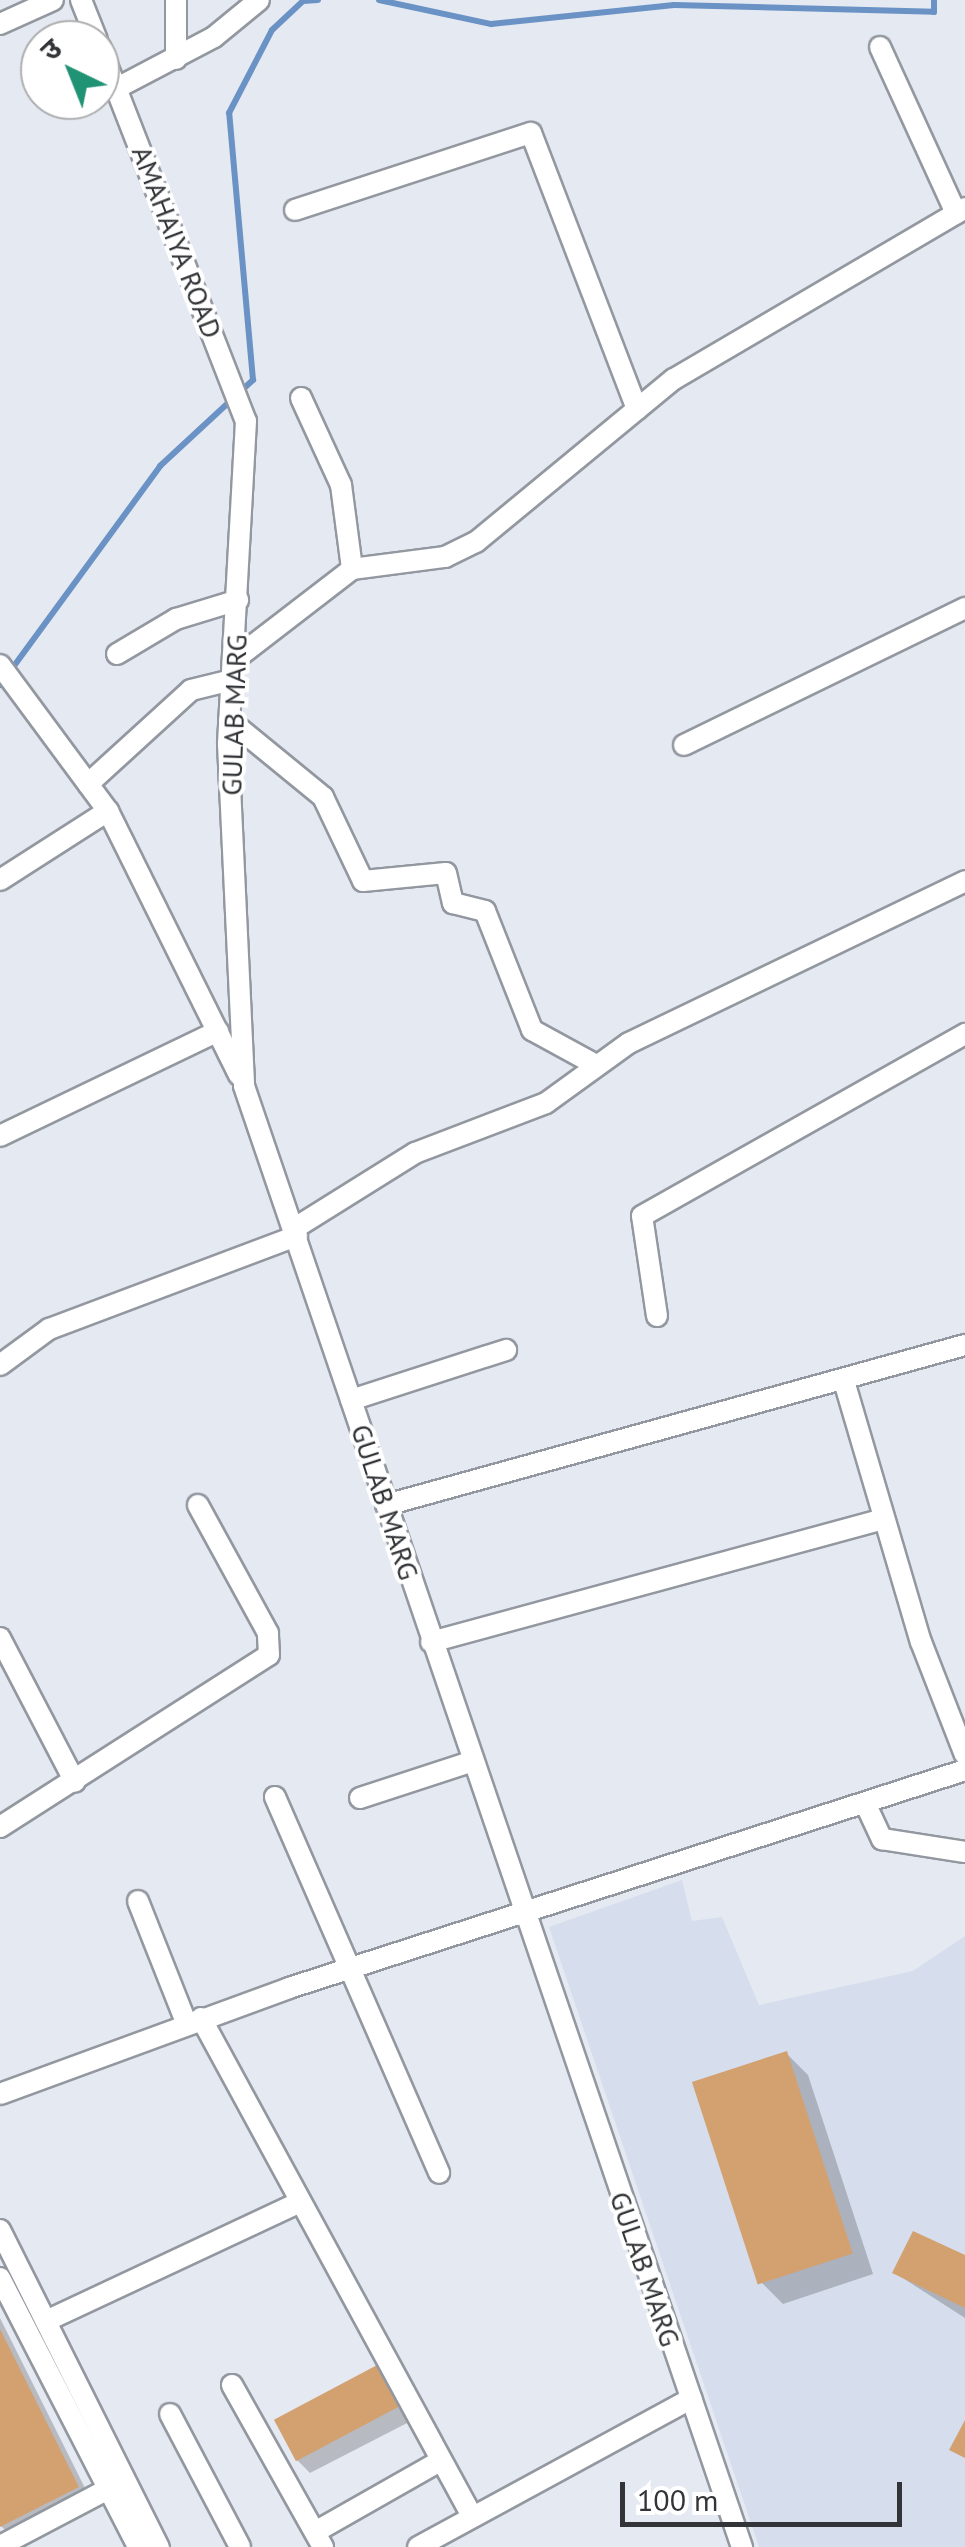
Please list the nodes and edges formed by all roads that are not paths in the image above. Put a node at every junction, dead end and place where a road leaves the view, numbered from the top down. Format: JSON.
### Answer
{"nodes":[{"id":1,"x":53,"y":0,"type":"edge"},
{"id":2,"x":176,"y":0,"type":"edge"},
{"id":3,"x":259,"y":0,"type":"edge"},
{"id":4,"x":0,"y":24,"type":"edge"},
{"id":5,"x":880,"y":48,"type":"dead end"},
{"id":6,"x":176,"y":59,"type":"junction"},
{"id":7,"x":120,"y":87,"type":"edge"},
{"id":8,"x":120,"y":96,"type":"edge"},
{"id":9,"x":295,"y":210,"type":"dead end"},
{"id":10,"x":960,"y":210,"type":"edge"},
{"id":11,"x":301,"y":398,"type":"dead end"},
{"id":12,"x":637,"y":409,"type":"junction"},
{"id":13,"x":246,"y":421,"type":"joint"},
{"id":14,"x":352,"y":569,"type":"junction"},
{"id":15,"x":238,"y":600,"type":"junction"},
{"id":16,"x":965,"y":608,"type":"edge"},
{"id":17,"x":118,"y":654,"type":"dead end"},
{"id":18,"x":0,"y":665,"type":"edge"},
{"id":19,"x":233,"y":670,"type":"junction"},
{"id":20,"x":229,"y":720,"type":"junction"},
{"id":21,"x":684,"y":746,"type":"dead end"},
{"id":22,"x":88,"y":784,"type":"junction"},
{"id":23,"x":108,"y":810,"type":"junction"},
{"id":24,"x":0,"y":880,"type":"edge"},
{"id":25,"x":965,"y":882,"type":"edge"},
{"id":26,"x":218,"y":1031,"type":"junction"},
{"id":27,"x":965,"y":1034,"type":"edge"},
{"id":28,"x":594,"y":1064,"type":"junction"},
{"id":29,"x":244,"y":1086,"type":"junction"},
{"id":30,"x":0,"y":1136,"type":"edge"},
{"id":31,"x":296,"y":1232,"type":"junction"},
{"id":32,"x":657,"y":1316,"type":"dead end"},
{"id":33,"x":965,"y":1344,"type":"edge"},
{"id":34,"x":506,"y":1350,"type":"dead end"},
{"id":35,"x":0,"y":1365,"type":"edge"},
{"id":36,"x":844,"y":1382,"type":"junction"},
{"id":37,"x":351,"y":1400,"type":"junction"},
{"id":38,"x":198,"y":1505,"type":"dead end"},
{"id":39,"x":386,"y":1505,"type":"junction"},
{"id":40,"x":884,"y":1519,"type":"junction"},
{"id":41,"x":0,"y":1638,"type":"edge"},
{"id":42,"x":430,"y":1642,"type":"junction"},
{"id":43,"x":965,"y":1755,"type":"edge"},
{"id":44,"x":470,"y":1762,"type":"junction"},
{"id":45,"x":965,"y":1770,"type":"edge"},
{"id":46,"x":75,"y":1782,"type":"junction"},
{"id":47,"x":276,"y":1797,"type":"dead end"},
{"id":48,"x":360,"y":1798,"type":"dead end"},
{"id":49,"x":866,"y":1805,"type":"junction"},
{"id":50,"x":0,"y":1827,"type":"edge"},
{"id":51,"x":965,"y":1852,"type":"edge"},
{"id":52,"x":138,"y":1901,"type":"dead end"},
{"id":53,"x":521,"y":1914,"type":"junction"},
{"id":54,"x":356,"y":1970,"type":"junction"},
{"id":55,"x":193,"y":2020,"type":"junction"},
{"id":56,"x":0,"y":2094,"type":"edge"},
{"id":57,"x":438,"y":2174,"type":"dead end"},
{"id":58,"x":298,"y":2204,"type":"junction"},
{"id":59,"x":0,"y":2230,"type":"edge"},
{"id":60,"x":0,"y":2278,"type":"edge"},
{"id":61,"x":46,"y":2322,"type":"junction"},
{"id":62,"x":232,"y":2385,"type":"dead end"},
{"id":63,"x":691,"y":2399,"type":"junction"},
{"id":64,"x":170,"y":2414,"type":"dead end"},
{"id":65,"x":440,"y":2461,"type":"junction"},
{"id":66,"x":108,"y":2489,"type":"junction"},
{"id":67,"x":472,"y":2516,"type":"junction"},
{"id":68,"x":319,"y":2540,"type":"edge"},
{"id":69,"x":0,"y":2546,"type":"edge"},
{"id":70,"x":138,"y":2547,"type":"edge"},
{"id":71,"x":159,"y":2547,"type":"edge"},
{"id":72,"x":240,"y":2547,"type":"edge"},
{"id":73,"x":418,"y":2547,"type":"edge"},
{"id":74,"x":742,"y":2547,"type":"edge"}],
"edges":[{"from":1,"to":4,"type":"street"},
{"from":2,"to":6,"type":"street"},
{"from":3,"to":6,"type":"street"},
{"from":5,"to":10,"type":"street"},
{"from":6,"to":7,"type":"street"},
{"from":8,"to":13,"type":"street","name":"AMAHAIYA ROAD"},
{"from":9,"to":12,"type":"street"},
{"from":10,"to":12,"type":"street"},
{"from":11,"to":14,"type":"street"},
{"from":12,"to":14,"type":"street"},
{"from":13,"to":15,"type":"street","name":"GULAB MARG"},
{"from":14,"to":19,"type":"street"},
{"from":15,"to":17,"type":"street"},
{"from":15,"to":19,"type":"street","name":"GULAB MARG"},
{"from":16,"to":21,"type":"street"},
{"from":18,"to":22,"type":"street"},
{"from":19,"to":20,"type":"street","name":"GULAB MARG"},
{"from":19,"to":22,"type":"street"},
{"from":20,"to":28,"type":"street"},
{"from":20,"to":29,"type":"street","name":"GULAB MARG"},
{"from":22,"to":23,"type":"street"},
{"from":23,"to":24,"type":"street"},
{"from":23,"to":26,"type":"street"},
{"from":25,"to":28,"type":"street"},
{"from":26,"to":29,"type":"street"},
{"from":26,"to":30,"type":"street"},
{"from":27,"to":32,"type":"street"},
{"from":28,"to":31,"type":"street"},
{"from":29,"to":31,"type":"street","name":"GULAB MARG"},
{"from":31,"to":35,"type":"street"},
{"from":31,"to":37,"type":"street","name":"GULAB MARG"},
{"from":33,"to":36,"type":"street"},
{"from":34,"to":37,"type":"street"},
{"from":36,"to":39,"type":"street"},
{"from":36,"to":40,"type":"street"},
{"from":37,"to":39,"type":"street","name":"GULAB MARG"},
{"from":38,"to":46,"type":"street"},
{"from":39,"to":42,"type":"street","name":"GULAB MARG"},
{"from":40,"to":42,"type":"street"},
{"from":40,"to":43,"type":"street"},
{"from":41,"to":46,"type":"street"},
{"from":42,"to":44,"type":"street","name":"GULAB MARG"},
{"from":44,"to":48,"type":"street"},
{"from":44,"to":53,"type":"street","name":"GULAB MARG"},
{"from":45,"to":49,"type":"street"},
{"from":46,"to":50,"type":"street"},
{"from":47,"to":54,"type":"street"},
{"from":49,"to":51,"type":"street"},
{"from":49,"to":53,"type":"street"},
{"from":52,"to":55,"type":"street"},
{"from":53,"to":54,"type":"street"},
{"from":53,"to":63,"type":"street","name":"GULAB MARG"},
{"from":54,"to":55,"type":"street"},
{"from":54,"to":57,"type":"street"},
{"from":55,"to":56,"type":"street"},
{"from":55,"to":58,"type":"street"},
{"from":58,"to":61,"type":"street"},
{"from":58,"to":65,"type":"street"},
{"from":59,"to":61,"type":"street"},
{"from":60,"to":66,"type":"street"},
{"from":61,"to":71,"type":"street"},
{"from":62,"to":68,"type":"street"},
{"from":63,"to":67,"type":"street"},
{"from":63,"to":74,"type":"street","name":"GULAB MARG"},
{"from":64,"to":72,"type":"street"},
{"from":65,"to":67,"type":"street"},
{"from":65,"to":68,"type":"street"},
{"from":66,"to":69,"type":"street"},
{"from":66,"to":70,"type":"street"},
{"from":67,"to":73,"type":"street"}]}
